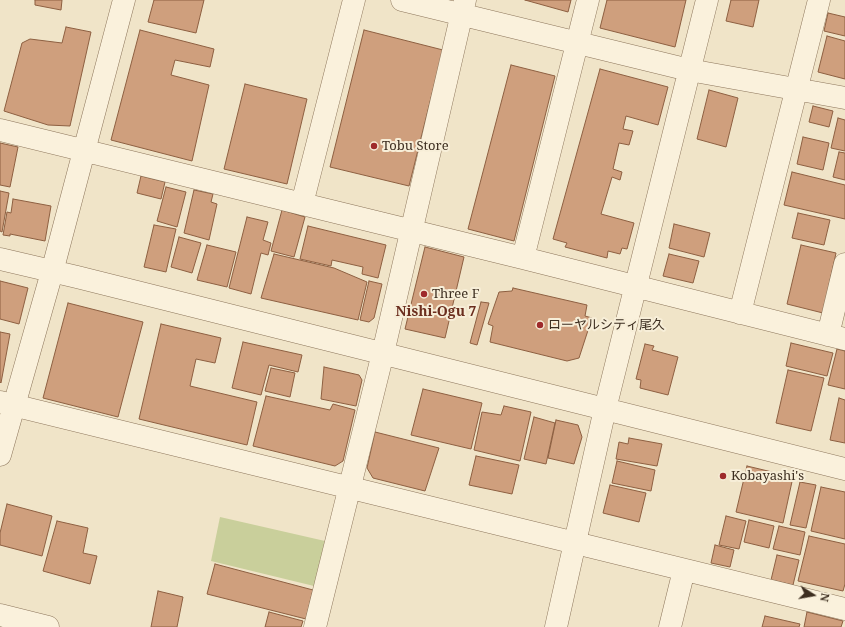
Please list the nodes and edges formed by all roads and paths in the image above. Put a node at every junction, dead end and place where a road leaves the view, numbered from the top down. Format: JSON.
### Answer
{"nodes":[{"id":1,"x":124,"y":0,"type":"edge"},
{"id":2,"x":354,"y":0,"type":"edge"},
{"id":3,"x":402,"y":0,"type":"edge"},
{"id":4,"x":588,"y":0,"type":"edge"},
{"id":5,"x":707,"y":0,"type":"edge"},
{"id":6,"x":819,"y":0,"type":"edge"},
{"id":7,"x":463,"y":7,"type":"edge"},
{"id":8,"x":577,"y":43,"type":"junction"},
{"id":9,"x":689,"y":70,"type":"junction"},
{"id":10,"x":796,"y":89,"type":"junction"},
{"id":11,"x":845,"y":98,"type":"edge"},
{"id":12,"x":0,"y":130,"type":"edge"},
{"id":13,"x":83,"y":157,"type":"junction"},
{"id":14,"x":302,"y":204,"type":"junction"},
{"id":15,"x":411,"y":231,"type":"junction"},
{"id":16,"x":523,"y":258,"type":"junction"},
{"id":17,"x":0,"y":259,"type":"edge"},
{"id":18,"x":845,"y":264,"type":"edge"},
{"id":19,"x":52,"y":272,"type":"junction"},
{"id":20,"x":636,"y":286,"type":"junction"},
{"id":21,"x":740,"y":312,"type":"junction"},
{"id":22,"x":836,"y":337,"type":"edge"},
{"id":23,"x":383,"y":353,"type":"junction"},
{"id":24,"x":7,"y":404,"type":"edge"},
{"id":25,"x":605,"y":408,"type":"junction"},
{"id":26,"x":0,"y":455,"type":"edge"},
{"id":27,"x":845,"y":469,"type":"edge"},
{"id":28,"x":350,"y":488,"type":"junction"},
{"id":29,"x":575,"y":543,"type":"junction"},
{"id":30,"x":684,"y":570,"type":"junction"},
{"id":31,"x":845,"y":609,"type":"edge"},
{"id":32,"x":0,"y":615,"type":"edge"},
{"id":33,"x":48,"y":627,"type":"edge"},
{"id":34,"x":315,"y":627,"type":"edge"},
{"id":35,"x":556,"y":627,"type":"edge"},
{"id":36,"x":670,"y":627,"type":"edge"}],
"edges":[{"from":1,"to":13,"type":"street"},
{"from":2,"to":14,"type":"street"},
{"from":3,"to":7,"type":"street"},
{"from":4,"to":8,"type":"street"},
{"from":5,"to":9,"type":"street"},
{"from":6,"to":10,"type":"street"},
{"from":7,"to":8,"type":"street"},
{"from":7,"to":15,"type":"street"},
{"from":8,"to":9,"type":"street"},
{"from":8,"to":16,"type":"street"},
{"from":9,"to":10,"type":"street"},
{"from":9,"to":20,"type":"street"},
{"from":10,"to":11,"type":"street"},
{"from":10,"to":21,"type":"street"},
{"from":12,"to":13,"type":"street"},
{"from":13,"to":14,"type":"street"},
{"from":13,"to":19,"type":"street"},
{"from":14,"to":15,"type":"street"},
{"from":15,"to":16,"type":"street"},
{"from":15,"to":23,"type":"street"},
{"from":16,"to":20,"type":"street"},
{"from":17,"to":19,"type":"street"},
{"from":18,"to":22,"type":"street"},
{"from":19,"to":23,"type":"street"},
{"from":19,"to":24,"type":"street"},
{"from":20,"to":21,"type":"street"},
{"from":20,"to":25,"type":"street"},
{"from":21,"to":22,"type":"street"},
{"from":23,"to":25,"type":"street"},
{"from":23,"to":28,"type":"street"},
{"from":24,"to":26,"type":"street"},
{"from":24,"to":28,"type":"street"},
{"from":25,"to":27,"type":"street"},
{"from":25,"to":29,"type":"street"},
{"from":28,"to":29,"type":"street"},
{"from":28,"to":34,"type":"street"},
{"from":29,"to":30,"type":"street"},
{"from":29,"to":35,"type":"street"},
{"from":30,"to":31,"type":"street"},
{"from":30,"to":36,"type":"street"},
{"from":32,"to":33,"type":"street"}]}
